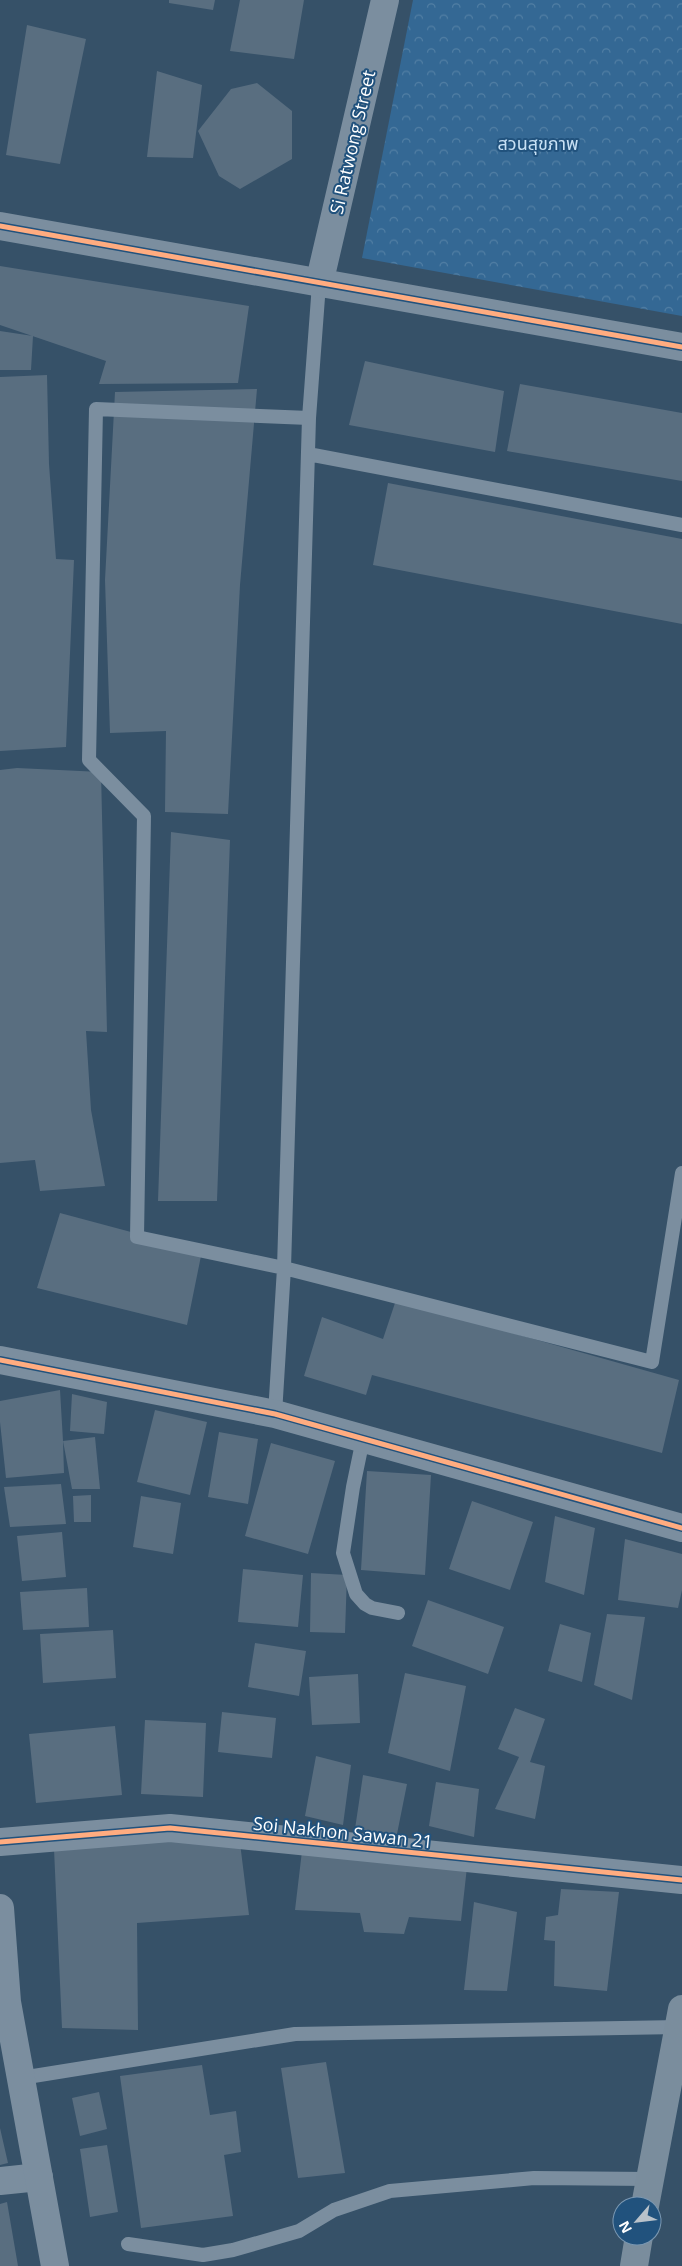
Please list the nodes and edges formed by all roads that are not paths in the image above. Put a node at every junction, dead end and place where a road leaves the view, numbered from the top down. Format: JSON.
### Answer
{"nodes":[{"id":1,"x":385,"y":0,"type":"edge"},
{"id":2,"x":0,"y":226,"type":"edge"},
{"id":3,"x":319,"y":284,"type":"junction"},
{"id":4,"x":682,"y":347,"type":"edge"},
{"id":5,"x":309,"y":418,"type":"junction"},
{"id":6,"x":308,"y":454,"type":"junction"},
{"id":7,"x":682,"y":524,"type":"edge"},
{"id":8,"x":682,"y":1173,"type":"edge"},
{"id":9,"x":284,"y":1268,"type":"junction"},
{"id":10,"x":0,"y":1360,"type":"edge"},
{"id":11,"x":275,"y":1414,"type":"junction"},
{"id":12,"x":364,"y":1439,"type":"junction"},
{"id":13,"x":682,"y":1528,"type":"edge"},
{"id":14,"x":398,"y":1613,"type":"dead end"},
{"id":15,"x":0,"y":1842,"type":"edge"},
{"id":16,"x":682,"y":1880,"type":"edge"},
{"id":17,"x":0,"y":1908,"type":"edge"},
{"id":18,"x":680,"y":2018,"type":"edge"},
{"id":19,"x":21,"y":2078,"type":"junction"},
{"id":20,"x":39,"y":2177,"type":"junction"},
{"id":21,"x":650,"y":2179,"type":"junction"},
{"id":22,"x":0,"y":2181,"type":"edge"},
{"id":23,"x":647,"y":2196,"type":"edge"},
{"id":24,"x":128,"y":2244,"type":"dead end"},
{"id":25,"x":637,"y":2246,"type":"edge"},
{"id":26,"x":55,"y":2266,"type":"edge"},
{"id":27,"x":634,"y":2266,"type":"edge"}],
"edges":[{"from":1,"to":3,"type":"street","name":"Si Ratwong Street"},
{"from":2,"to":3,"type":"street"},
{"from":3,"to":4,"type":"street"},
{"from":3,"to":5,"type":"lane"},
{"from":5,"to":6,"type":"lane"},
{"from":5,"to":9,"type":"lane"},
{"from":6,"to":7,"type":"lane"},
{"from":6,"to":9,"type":"lane"},
{"from":8,"to":9,"type":"lane"},
{"from":9,"to":11,"type":"lane"},
{"from":10,"to":11,"type":"street"},
{"from":11,"to":12,"type":"street"},
{"from":12,"to":13,"type":"street"},
{"from":12,"to":14,"type":"lane"},
{"from":15,"to":16,"type":"street","name":"Soi Nakhon Sawan 21"},
{"from":17,"to":19,"type":"street"},
{"from":18,"to":19,"type":"lane"},
{"from":18,"to":21,"type":"main road"},
{"from":19,"to":20,"type":"street"},
{"from":20,"to":22,"type":"street"},
{"from":20,"to":26,"type":"street"},
{"from":21,"to":23,"type":"main road"},
{"from":21,"to":24,"type":"lane"},
{"from":25,"to":27,"type":"main road"}]}
